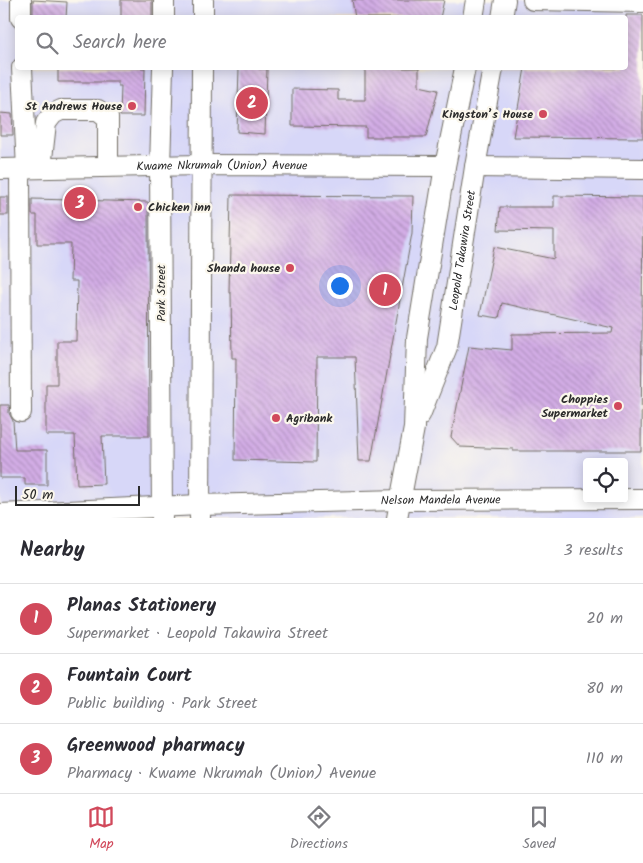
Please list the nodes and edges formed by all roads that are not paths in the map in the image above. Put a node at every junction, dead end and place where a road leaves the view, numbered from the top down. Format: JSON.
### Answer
{"nodes":[{"id":1,"x":21,"y":0,"type":"edge"},
{"id":2,"x":164,"y":0,"type":"edge"},
{"id":3,"x":203,"y":0,"type":"edge"},
{"id":4,"x":476,"y":0,"type":"edge"},
{"id":5,"x":505,"y":0,"type":"edge"},
{"id":6,"x":533,"y":0,"type":"edge"},
{"id":7,"x":643,"y":2,"type":"edge"},
{"id":8,"x":21,"y":15,"type":"edge"},
{"id":9,"x":164,"y":15,"type":"edge"},
{"id":10,"x":203,"y":15,"type":"edge"},
{"id":11,"x":474,"y":15,"type":"edge"},
{"id":12,"x":502,"y":15,"type":"edge"},
{"id":13,"x":22,"y":70,"type":"edge"},
{"id":14,"x":163,"y":70,"type":"edge"},
{"id":15,"x":202,"y":70,"type":"edge"},
{"id":16,"x":465,"y":70,"type":"edge"},
{"id":17,"x":493,"y":70,"type":"edge"},
{"id":18,"x":201,"y":165,"type":"junction"},
{"id":19,"x":108,"y":166,"type":"junction"},
{"id":20,"x":160,"y":166,"type":"junction"},
{"id":21,"x":445,"y":166,"type":"junction"},
{"id":22,"x":475,"y":167,"type":"junction"},
{"id":23,"x":643,"y":168,"type":"edge"},
{"id":24,"x":0,"y":169,"type":"edge"},
{"id":25,"x":29,"y":169,"type":"junction"},
{"id":26,"x":21,"y":412,"type":"dead end"},
{"id":27,"x":414,"y":428,"type":"junction"},
{"id":28,"x":643,"y":500,"type":"edge"},
{"id":29,"x":399,"y":509,"type":"edge"},
{"id":30,"x":162,"y":512,"type":"edge"},
{"id":31,"x":200,"y":512,"type":"edge"},
{"id":32,"x":12,"y":515,"type":"edge"}],
"edges":[{"from":1,"to":8,"type":"street"},
{"from":2,"to":9,"type":"street"},
{"from":3,"to":10,"type":"street"},
{"from":4,"to":11,"type":"street"},
{"from":5,"to":12,"type":"street"},
{"from":6,"to":7,"type":"street"},
{"from":13,"to":25,"type":"street"},
{"from":14,"to":20,"type":"street","name":"Park Street"},
{"from":15,"to":18,"type":"street"},
{"from":16,"to":21,"type":"street","name":"Leopold Takawira Street"},
{"from":17,"to":22,"type":"street","name":"Leopold Takawira Street"},
{"from":18,"to":20,"type":"street","name":"Kwame Nkrumah (Union) Avenue"},
{"from":18,"to":21,"type":"street","name":"Kwame Nkrumah (Union) Avenue"},
{"from":18,"to":31,"type":"street"},
{"from":19,"to":20,"type":"street","name":"Kwame Nkrumah (Union) Avenue"},
{"from":19,"to":25,"type":"street","name":"Kwame Nkrumah (Union) Avenue"},
{"from":19,"to":25,"type":"street"},
{"from":20,"to":30,"type":"street","name":"Park Street"},
{"from":21,"to":27,"type":"street","name":"Leopold Takawira Street"},
{"from":22,"to":23,"type":"street"},
{"from":22,"to":27,"type":"street","name":"Leopold Takawira Street"},
{"from":24,"to":25,"type":"street","name":"Kwame Nkrumah (Union) Avenue"},
{"from":25,"to":26,"type":"street"},
{"from":27,"to":29,"type":"street","name":"Leopold Takawira Street"},
{"from":28,"to":29,"type":"street","name":"Nelson Mandela Avenue"},
{"from":29,"to":31,"type":"street","name":"Nelson Mandela Avenue"},
{"from":30,"to":31,"type":"street","name":"Nelson Mandela Avenue"},
{"from":30,"to":32,"type":"street","name":"Nelson Mandela Avenue"}]}
